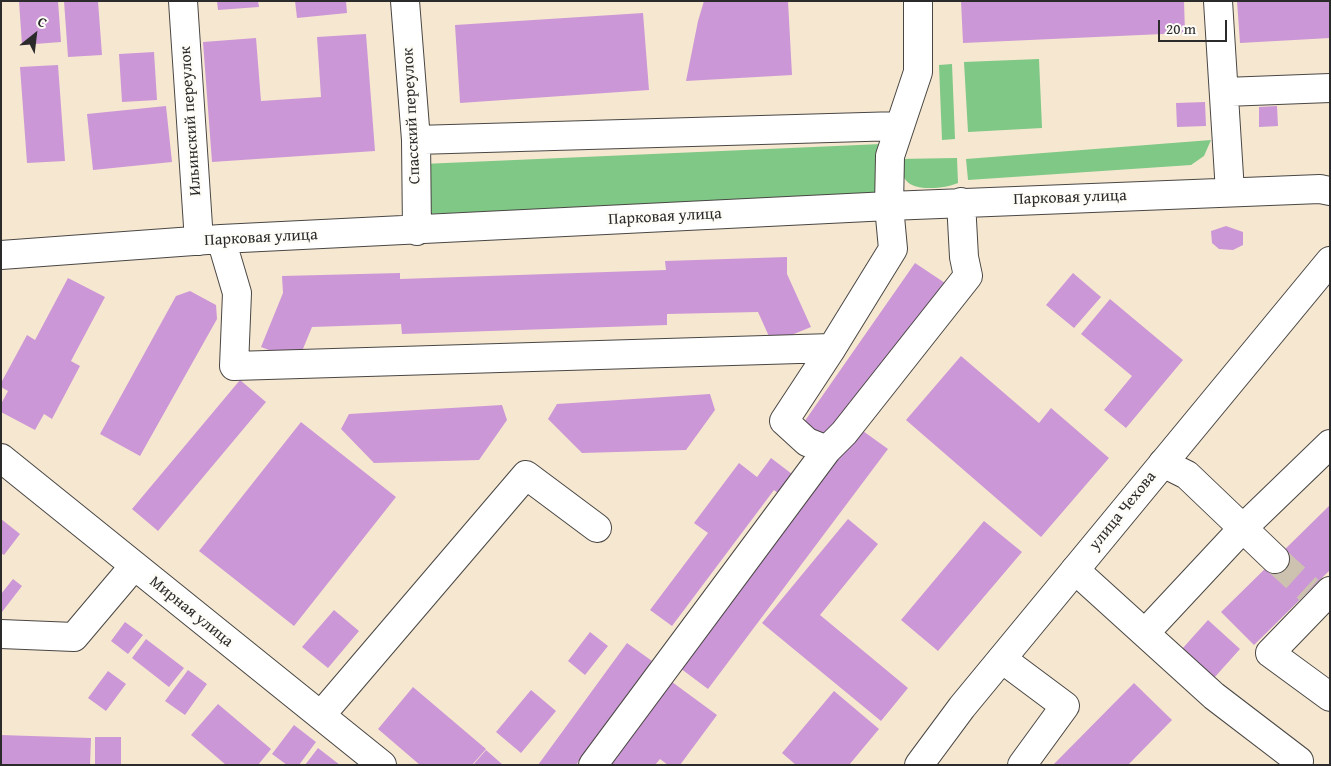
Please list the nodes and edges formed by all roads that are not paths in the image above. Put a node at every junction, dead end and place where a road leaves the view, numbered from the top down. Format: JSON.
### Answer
{"nodes":[{"id":1,"x":183,"y":1,"type":"edge"},
{"id":2,"x":405,"y":1,"type":"edge"},
{"id":3,"x":918,"y":1,"type":"edge"},
{"id":4,"x":1218,"y":1,"type":"edge"},
{"id":5,"x":1330,"y":88,"type":"edge"},
{"id":6,"x":1225,"y":92,"type":"junction"},
{"id":7,"x":899,"y":126,"type":"junction"},
{"id":8,"x":416,"y":140,"type":"junction"},
{"id":9,"x":1330,"y":191,"type":"edge"},
{"id":10,"x":1230,"y":192,"type":"junction"},
{"id":11,"x":961,"y":202,"type":"junction"},
{"id":12,"x":889,"y":206,"type":"junction"},
{"id":13,"x":418,"y":231,"type":"junction"},
{"id":14,"x":210,"y":240,"type":"junction"},
{"id":15,"x":1,"y":255,"type":"edge"},
{"id":16,"x":1330,"y":261,"type":"edge"},
{"id":17,"x":832,"y":348,"type":"junction"},
{"id":18,"x":1330,"y":444,"type":"edge"},
{"id":19,"x":827,"y":450,"type":"junction"},
{"id":20,"x":1,"y":458,"type":"edge"},
{"id":21,"x":1162,"y":463,"type":"junction"},
{"id":22,"x":597,"y":528,"type":"dead end"},
{"id":23,"x":1243,"y":528,"type":"junction"},
{"id":24,"x":1275,"y":558,"type":"tunnel mouth"},
{"id":25,"x":134,"y":566,"type":"junction"},
{"id":26,"x":1075,"y":570,"type":"junction"},
{"id":27,"x":1320,"y":594,"type":"edge"},
{"id":28,"x":1145,"y":633,"type":"junction"},
{"id":29,"x":7,"y":638,"type":"edge"},
{"id":30,"x":1002,"y":659,"type":"junction"},
{"id":31,"x":1330,"y":697,"type":"edge"},
{"id":32,"x":321,"y":716,"type":"junction"},
{"id":33,"x":1299,"y":761,"type":"dead end"},
{"id":34,"x":382,"y":765,"type":"edge"},
{"id":35,"x":593,"y":765,"type":"edge"},
{"id":36,"x":919,"y":765,"type":"edge"},
{"id":37,"x":1022,"y":765,"type":"edge"}],
"edges":[{"from":1,"to":14,"type":"street","name":"Ильинский переулок"},
{"from":2,"to":8,"type":"street","name":"Спасский переулок"},
{"from":3,"to":7,"type":"street"},
{"from":4,"to":6,"type":"street"},
{"from":5,"to":6,"type":"street"},
{"from":6,"to":10,"type":"street"},
{"from":7,"to":8,"type":"street"},
{"from":7,"to":12,"type":"street"},
{"from":8,"to":13,"type":"street","name":"Спасский переулок"},
{"from":9,"to":10,"type":"street","name":"Парковая улица"},
{"from":10,"to":11,"type":"street","name":"Парковая улица"},
{"from":11,"to":12,"type":"street","name":"Парковая улица"},
{"from":11,"to":19,"type":"street"},
{"from":12,"to":13,"type":"street","name":"Парковая улица"},
{"from":12,"to":17,"type":"street"},
{"from":13,"to":14,"type":"street","name":"Парковая улица"},
{"from":14,"to":15,"type":"street","name":"Парковая улица"},
{"from":14,"to":17,"type":"street","name":"Ильинский переулок"},
{"from":16,"to":21,"type":"street","name":"улица Чехова"},
{"from":17,"to":19,"type":"street"},
{"from":18,"to":23,"type":"street"},
{"from":19,"to":35,"type":"street"},
{"from":20,"to":25,"type":"street","name":"Мирная улица"},
{"from":21,"to":23,"type":"street"},
{"from":21,"to":26,"type":"street","name":"улица Чехова"},
{"from":22,"to":32,"type":"street"},
{"from":23,"to":24,"type":"street"},
{"from":23,"to":28,"type":"street"},
{"from":25,"to":29,"type":"street"},
{"from":25,"to":32,"type":"street","name":"Мирная улица"},
{"from":26,"to":28,"type":"street"},
{"from":26,"to":30,"type":"street","name":"улица Чехова"},
{"from":27,"to":31,"type":"street"},
{"from":28,"to":33,"type":"street"},
{"from":30,"to":36,"type":"street","name":"улица Чехова"},
{"from":30,"to":37,"type":"street"},
{"from":32,"to":34,"type":"street","name":"Мирная улица"}]}
